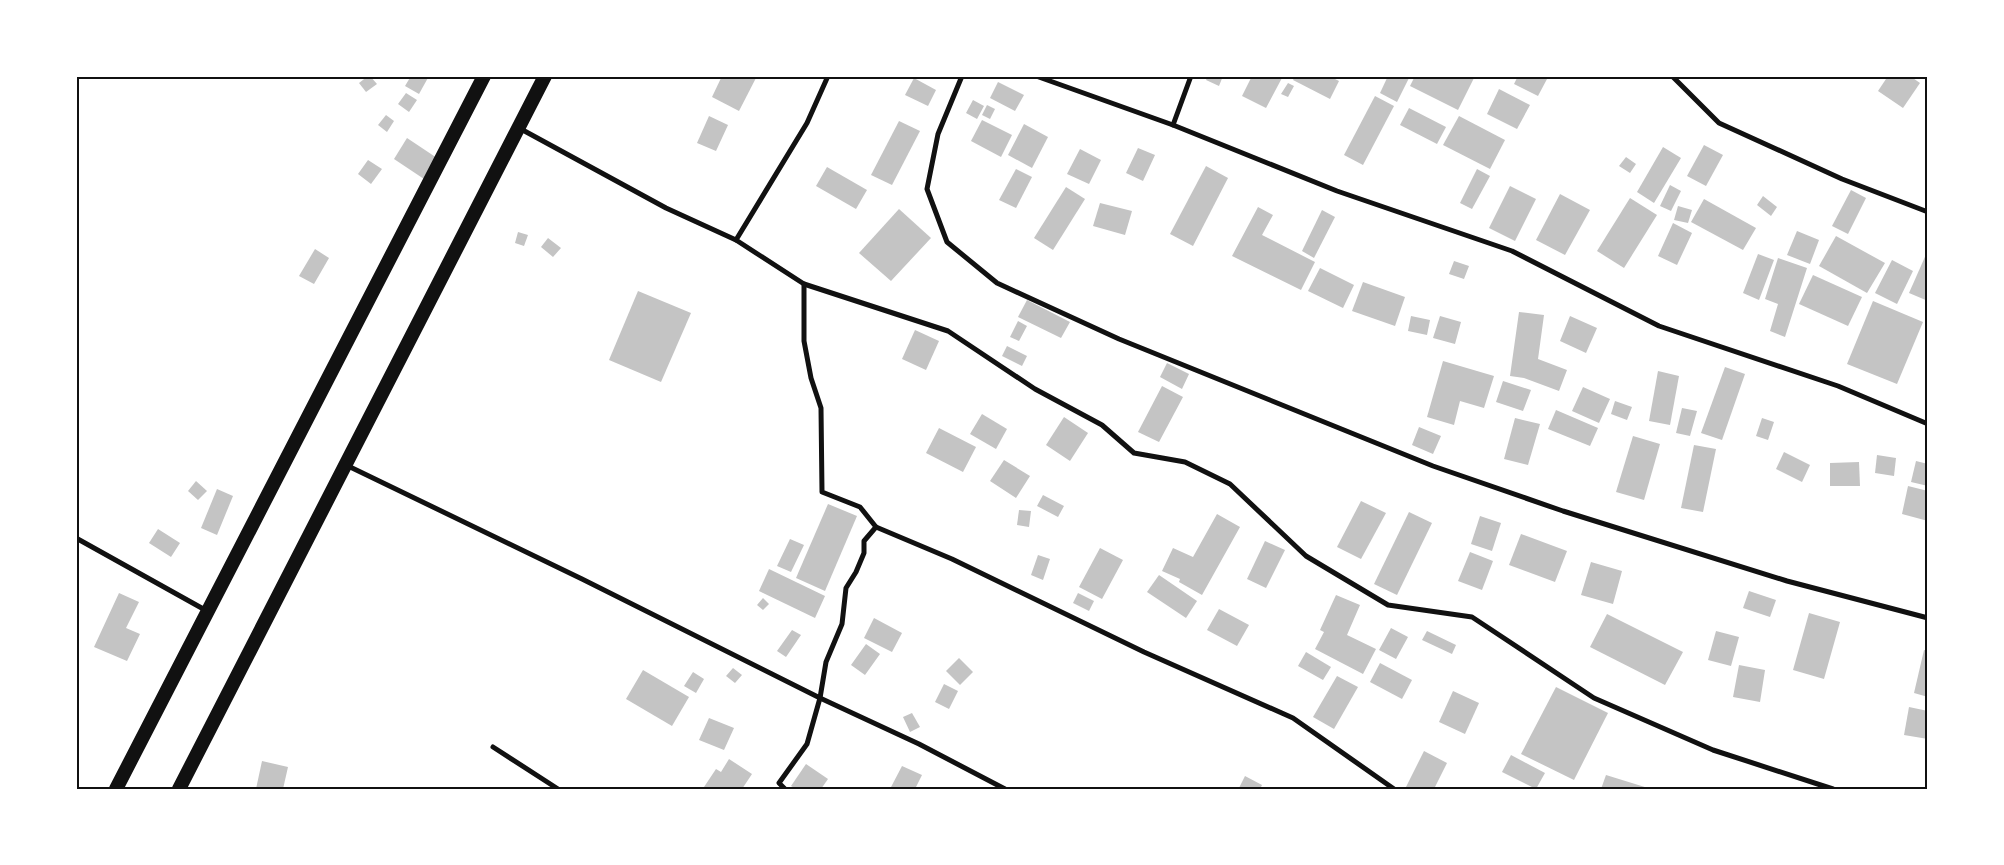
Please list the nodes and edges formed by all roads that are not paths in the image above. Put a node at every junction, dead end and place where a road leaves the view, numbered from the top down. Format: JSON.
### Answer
{"nodes":[{"id":1,"x":484,"y":76,"type":"edge"},
{"id":2,"x":545,"y":76,"type":"edge"},
{"id":3,"x":828,"y":76,"type":"edge"},
{"id":4,"x":962,"y":76,"type":"edge"},
{"id":5,"x":1036,"y":76,"type":"edge"},
{"id":6,"x":1191,"y":76,"type":"edge"},
{"id":7,"x":1672,"y":76,"type":"edge"},
{"id":8,"x":1172,"y":125,"type":"junction"},
{"id":9,"x":518,"y":128,"type":"junction"},
{"id":10,"x":1928,"y":212,"type":"edge"},
{"id":11,"x":736,"y":240,"type":"junction"},
{"id":12,"x":804,"y":284,"type":"junction"},
{"id":13,"x":1928,"y":424,"type":"edge"},
{"id":14,"x":345,"y":465,"type":"junction"},
{"id":15,"x":876,"y":527,"type":"junction"},
{"id":16,"x":76,"y":538,"type":"edge"},
{"id":17,"x":208,"y":611,"type":"junction"},
{"id":18,"x":1928,"y":618,"type":"edge"},
{"id":19,"x":820,"y":698,"type":"junction"},
{"id":20,"x":493,"y":747,"type":"dead end"},
{"id":21,"x":116,"y":789,"type":"edge"},
{"id":22,"x":179,"y":789,"type":"edge"},
{"id":23,"x":558,"y":789,"type":"edge"},
{"id":24,"x":784,"y":789,"type":"edge"},
{"id":25,"x":1005,"y":789,"type":"edge"},
{"id":26,"x":1394,"y":789,"type":"edge"},
{"id":27,"x":1833,"y":789,"type":"edge"}],
"edges":[{"from":1,"to":17,"type":"highway"},
{"from":2,"to":9,"type":"highway"},
{"from":3,"to":11,"type":"street"},
{"from":4,"to":18,"type":"street"},
{"from":5,"to":8,"type":"street"},
{"from":6,"to":8,"type":"street"},
{"from":7,"to":10,"type":"street"},
{"from":8,"to":13,"type":"street"},
{"from":9,"to":11,"type":"street"},
{"from":9,"to":14,"type":"highway"},
{"from":11,"to":12,"type":"street"},
{"from":12,"to":15,"type":"street"},
{"from":12,"to":27,"type":"street"},
{"from":14,"to":19,"type":"street"},
{"from":14,"to":22,"type":"highway"},
{"from":15,"to":19,"type":"street"},
{"from":15,"to":26,"type":"street"},
{"from":16,"to":17,"type":"street"},
{"from":17,"to":21,"type":"highway"},
{"from":19,"to":24,"type":"street"},
{"from":19,"to":25,"type":"street"},
{"from":20,"to":23,"type":"street"}]}
